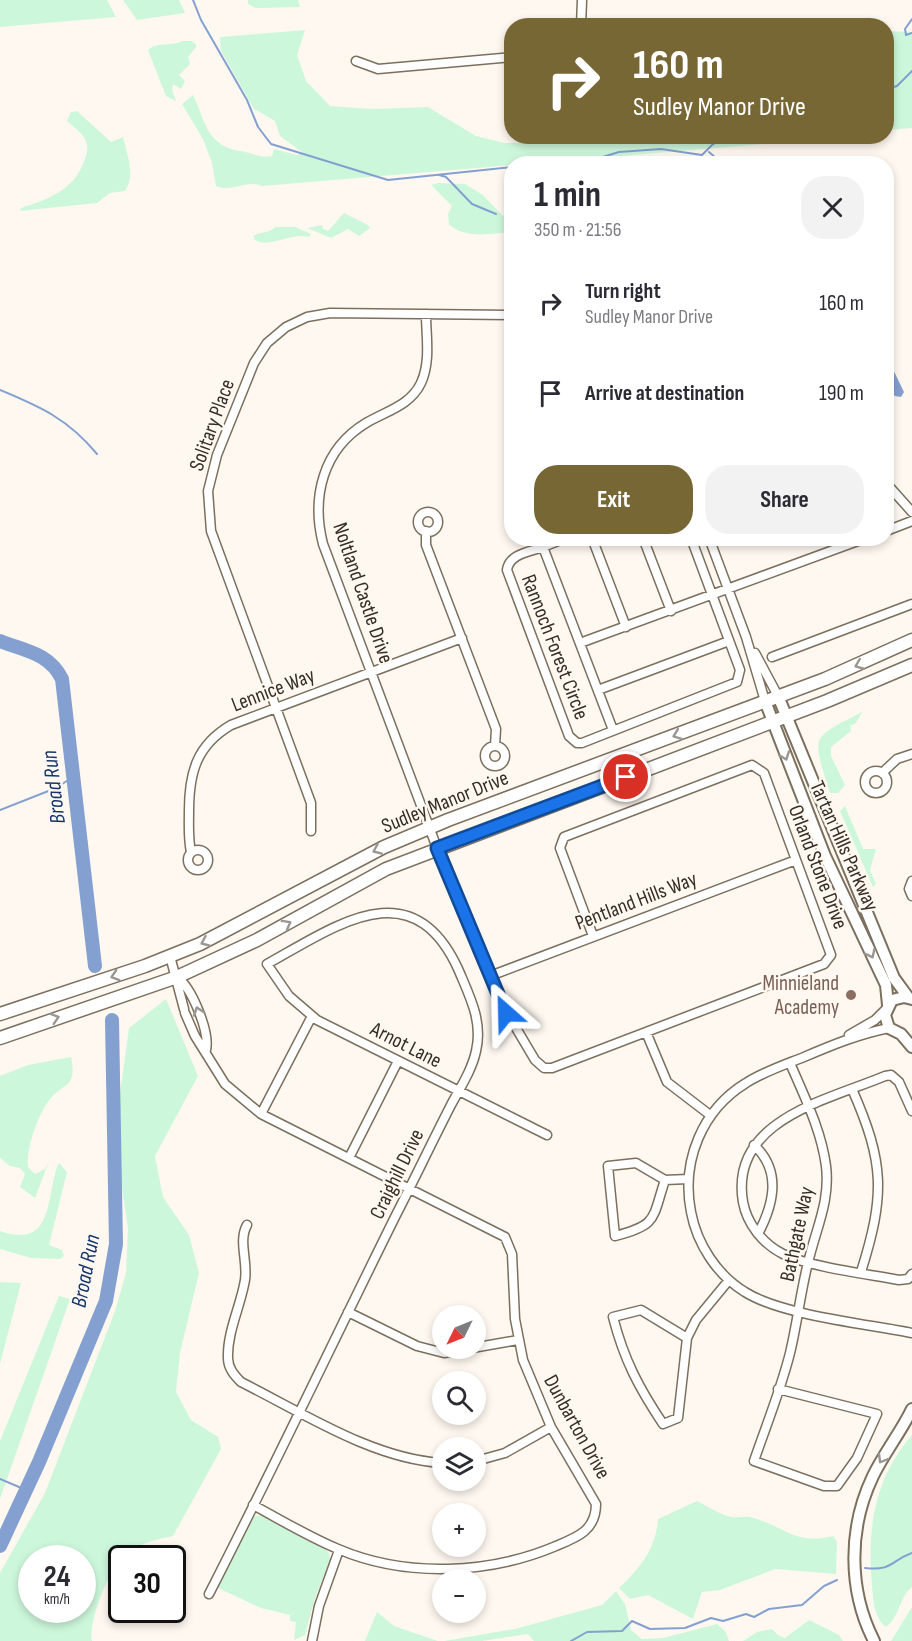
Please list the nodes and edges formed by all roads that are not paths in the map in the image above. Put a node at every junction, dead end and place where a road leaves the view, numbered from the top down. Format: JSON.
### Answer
{"nodes":[{"id":1,"x":582,"y":0,"type":"edge"},
{"id":2,"x":581,"y":18,"type":"edge"},
{"id":3,"x":504,"y":58,"type":"edge"},
{"id":4,"x":356,"y":62,"type":"dead end"},
{"id":5,"x":426,"y":314,"type":"junction"},
{"id":6,"x":504,"y":315,"type":"edge"},
{"id":7,"x":894,"y":492,"type":"edge"},
{"id":8,"x":912,"y":512,"type":"edge"},
{"id":9,"x":912,"y":521,"type":"edge"},
{"id":10,"x":894,"y":528,"type":"edge"},
{"id":11,"x":426,"y":531,"type":"dead end"},
{"id":12,"x":536,"y":546,"type":"edge"},
{"id":13,"x":543,"y":546,"type":"edge"},
{"id":14,"x":595,"y":546,"type":"edge"},
{"id":15,"x":646,"y":546,"type":"edge"},
{"id":16,"x":694,"y":546,"type":"edge"},
{"id":17,"x":712,"y":546,"type":"edge"},
{"id":18,"x":846,"y":546,"type":"edge"},
{"id":19,"x":728,"y":590,"type":"junction"},
{"id":20,"x":712,"y":596,"type":"junction"},
{"id":21,"x":912,"y":604,"type":"edge"},
{"id":22,"x":671,"y":611,"type":"junction"},
{"id":23,"x":626,"y":627,"type":"junction"},
{"id":24,"x":746,"y":637,"type":"junction"},
{"id":25,"x":462,"y":638,"type":"junction"},
{"id":26,"x":912,"y":640,"type":"edge"},
{"id":27,"x":729,"y":641,"type":"junction"},
{"id":28,"x":580,"y":643,"type":"junction"},
{"id":29,"x":772,"y":657,"type":"dead end"},
{"id":30,"x":912,"y":665,"type":"edge"},
{"id":31,"x":371,"y":672,"type":"junction"},
{"id":32,"x":598,"y":690,"type":"junction"},
{"id":33,"x":778,"y":696,"type":"junction"},
{"id":34,"x":765,"y":701,"type":"junction"},
{"id":35,"x":276,"y":708,"type":"junction"},
{"id":36,"x":785,"y":716,"type":"junction"},
{"id":37,"x":772,"y":721,"type":"junction"},
{"id":38,"x":613,"y":730,"type":"junction"},
{"id":39,"x":495,"y":746,"type":"dead end"},
{"id":40,"x":912,"y":754,"type":"edge"},
{"id":41,"x":882,"y":773,"type":"dead end"},
{"id":42,"x":429,"y":828,"type":"junction"},
{"id":43,"x":311,"y":831,"type":"dead end"},
{"id":44,"x":437,"y":848,"type":"junction"},
{"id":45,"x":192,"y":852,"type":"dead end"},
{"id":46,"x":796,"y":860,"type":"junction"},
{"id":47,"x":912,"y":881,"type":"edge"},
{"id":48,"x":912,"y":896,"type":"edge"},
{"id":49,"x":593,"y":936,"type":"junction"},
{"id":50,"x":170,"y":956,"type":"junction"},
{"id":51,"x":267,"y":964,"type":"joint"},
{"id":52,"x":490,"y":976,"type":"junction"},
{"id":53,"x":177,"y":977,"type":"junction"},
{"id":54,"x":179,"y":998,"type":"junction"},
{"id":55,"x":910,"y":998,"type":"edge"},
{"id":56,"x":887,"y":1007,"type":"junction"},
{"id":57,"x":0,"y":1014,"type":"edge"},
{"id":58,"x":312,"y":1016,"type":"junction"},
{"id":59,"x":190,"y":1023,"type":"junction"},
{"id":60,"x":889,"y":1028,"type":"junction"},
{"id":61,"x":646,"y":1032,"type":"junction"},
{"id":62,"x":906,"y":1034,"type":"edge"},
{"id":63,"x":0,"y":1038,"type":"edge"},
{"id":64,"x":842,"y":1041,"type":"junction"},
{"id":65,"x":912,"y":1047,"type":"edge"},
{"id":66,"x":207,"y":1050,"type":"junction"},
{"id":67,"x":398,"y":1061,"type":"junction"},
{"id":68,"x":790,"y":1063,"type":"junction"},
{"id":69,"x":852,"y":1089,"type":"junction"},
{"id":70,"x":458,"y":1091,"type":"junction"},
{"id":71,"x":809,"y":1107,"type":"junction"},
{"id":72,"x":912,"y":1111,"type":"edge"},
{"id":73,"x":261,"y":1114,"type":"junction"},
{"id":74,"x":710,"y":1115,"type":"junction"},
{"id":75,"x":547,"y":1135,"type":"dead end"},
{"id":76,"x":754,"y":1145,"type":"junction"},
{"id":77,"x":349,"y":1158,"type":"junction"},
{"id":78,"x":688,"y":1179,"type":"junction"},
{"id":79,"x":665,"y":1180,"type":"junction"},
{"id":80,"x":410,"y":1188,"type":"junction"},
{"id":81,"x":247,"y":1225,"type":"dead end"},
{"id":82,"x":758,"y":1234,"type":"junction"},
{"id":83,"x":808,"y":1262,"type":"junction"},
{"id":84,"x":861,"y":1272,"type":"junction"},
{"id":85,"x":912,"y":1274,"type":"edge"},
{"id":86,"x":729,"y":1280,"type":"junction"},
{"id":87,"x":798,"y":1311,"type":"junction"},
{"id":88,"x":348,"y":1312,"type":"junction"},
{"id":89,"x":912,"y":1333,"type":"edge"},
{"id":90,"x":687,"y":1338,"type":"junction"},
{"id":91,"x":518,"y":1340,"type":"junction"},
{"id":92,"x":778,"y":1389,"type":"junction"},
{"id":93,"x":912,"y":1408,"type":"edge"},
{"id":94,"x":299,"y":1411,"type":"junction"},
{"id":95,"x":551,"y":1427,"type":"junction"},
{"id":96,"x":486,"y":1458,"type":"edge"},
{"id":97,"x":432,"y":1462,"type":"edge"},
{"id":98,"x":253,"y":1505,"type":"junction"},
{"id":99,"x":339,"y":1550,"type":"junction"},
{"id":100,"x":209,"y":1594,"type":"dead end"},
{"id":101,"x":312,"y":1641,"type":"edge"},
{"id":102,"x":874,"y":1641,"type":"edge"}],
"edges":[{"from":1,"to":2,"type":"street"},
{"from":3,"to":4,"type":"street"},
{"from":5,"to":6,"type":"street","name":"Solitary Place"},
{"from":5,"to":31,"type":"street","name":"Noltland Castle Drive"},
{"from":5,"to":35,"type":"street","name":"Solitary Place"},
{"from":7,"to":8,"type":"street"},
{"from":9,"to":10,"type":"street"},
{"from":11,"to":25,"type":"street"},
{"from":12,"to":38,"type":"street","name":"Rannoch Forest Circle"},
{"from":13,"to":28,"type":"street"},
{"from":14,"to":23,"type":"street"},
{"from":15,"to":22,"type":"street"},
{"from":16,"to":20,"type":"street","name":"Rannoch Forest Circle"},
{"from":17,"to":19,"type":"street"},
{"from":18,"to":19,"type":"street"},
{"from":19,"to":20,"type":"street"},
{"from":19,"to":24,"type":"street"},
{"from":20,"to":22,"type":"street"},
{"from":20,"to":27,"type":"street","name":"Rannoch Forest Circle"},
{"from":21,"to":29,"type":"street"},
{"from":22,"to":23,"type":"street"},
{"from":23,"to":28,"type":"street"},
{"from":24,"to":33,"type":"street"},
{"from":24,"to":34,"type":"street"},
{"from":25,"to":31,"type":"street","name":"Lennice Way"},
{"from":25,"to":39,"type":"street"},
{"from":26,"to":33,"type":"main road","name":"Sudley Manor Drive","one_way":true},
{"from":27,"to":32,"type":"street"},
{"from":27,"to":38,"type":"street","name":"Rannoch Forest Circle"},
{"from":28,"to":32,"type":"street"},
{"from":30,"to":36,"type":"main road","name":"Sudley Manor Drive"},
{"from":31,"to":35,"type":"street","name":"Lennice Way"},
{"from":31,"to":42,"type":"street","name":"Noltland Castle Drive"},
{"from":32,"to":38,"type":"street"},
{"from":33,"to":34,"type":"main road","name":"Sudley Manor Drive"},
{"from":33,"to":36,"type":"street","name":"Tartan Hills Parkway"},
{"from":34,"to":37,"type":"street","name":"Tartan Hills Parkway"},
{"from":34,"to":42,"type":"main road","name":"Sudley Manor Drive","one_way":true},
{"from":35,"to":43,"type":"street","name":"Solitary Place"},
{"from":35,"to":45,"type":"street","name":"Lennice Way"},
{"from":36,"to":37,"type":"main road","name":"Sudley Manor Drive"},
{"from":36,"to":55,"type":"street","name":"Tartan Hills Parkway"},
{"from":37,"to":44,"type":"main road","name":"Sudley Manor Drive"},
{"from":37,"to":56,"type":"street","name":"Tartan Hills Parkway","one_way":true},
{"from":40,"to":41,"type":"street"},
{"from":42,"to":44,"type":"street","name":"Noltland Castle Drive"},
{"from":42,"to":50,"type":"main road","name":"Sudley Manor Drive","one_way":true},
{"from":44,"to":52,"type":"street","name":"Orland Stone Drive"},
{"from":53,"to":44,"type":"main road","name":"Sudley Manor Drive","one_way":true},
{"from":46,"to":49,"type":"street","name":"Pentland Hills Way"},
{"from":46,"to":49,"type":"street","name":"Orland Stone Drive"},
{"from":46,"to":61,"type":"street","name":"Orland Stone Drive"},
{"from":47,"to":48,"type":"street"},
{"from":49,"to":52,"type":"street","name":"Pentland Hills Way"},
{"from":50,"to":53,"type":"street","name":"Dunbarton Drive"},
{"from":50,"to":57,"type":"main road","name":"Sudley Manor Drive","one_way":true},
{"from":51,"to":58,"type":"street","name":"Arnot Lane"},
{"from":51,"to":70,"type":"street","name":"Craighill Drive"},
{"from":52,"to":61,"type":"street","name":"Orland Stone Drive"},
{"from":53,"to":54,"type":"street","name":"Dunbarton Drive"},
{"from":63,"to":53,"type":"main road","name":"Sudley Manor Drive","one_way":true},
{"from":66,"to":53,"type":"street","name":"Dunbarton Drive","one_way":true},
{"from":54,"to":59,"type":"street","name":"Dunbarton Drive"},
{"from":54,"to":59,"type":"street","name":"Dunbarton Drive"},
{"from":55,"to":56,"type":"street","name":"Tartan Hills Parkway"},
{"from":56,"to":60,"type":"street","name":"Tartan Hills Parkway"},
{"from":56,"to":64,"type":"street"},
{"from":58,"to":67,"type":"street","name":"Arnot Lane"},
{"from":58,"to":73,"type":"street"},
{"from":59,"to":66,"type":"street","name":"Dunbarton Drive"},
{"from":60,"to":62,"type":"street"},
{"from":60,"to":64,"type":"street"},
{"from":61,"to":74,"type":"street"},
{"from":62,"to":65,"type":"street"},
{"from":64,"to":68,"type":"street"},
{"from":66,"to":73,"type":"street","name":"Dunbarton Drive"},
{"from":67,"to":70,"type":"street","name":"Arnot Lane"},
{"from":67,"to":77,"type":"street"},
{"from":68,"to":71,"type":"street","name":"Bathgate Way"},
{"from":68,"to":74,"type":"street"},
{"from":69,"to":71,"type":"street"},
{"from":69,"to":72,"type":"street"},
{"from":69,"to":84,"type":"street"},
{"from":70,"to":75,"type":"street","name":"Arnot Lane"},
{"from":70,"to":80,"type":"street","name":"Craighill Drive"},
{"from":71,"to":76,"type":"street"},
{"from":71,"to":83,"type":"street","name":"Bathgate Way"},
{"from":73,"to":77,"type":"street","name":"Dunbarton Drive"},
{"from":74,"to":78,"type":"street"},
{"from":76,"to":82,"type":"street"},
{"from":76,"to":82,"type":"street"},
{"from":77,"to":80,"type":"street","name":"Dunbarton Drive"},
{"from":78,"to":79,"type":"street"},
{"from":78,"to":86,"type":"street"},
{"from":79,"to":79,"type":"street"},
{"from":80,"to":88,"type":"street","name":"Craighill Drive"},
{"from":80,"to":91,"type":"street","name":"Dunbarton Drive"},
{"from":81,"to":94,"type":"street"},
{"from":82,"to":83,"type":"street"},
{"from":83,"to":84,"type":"street"},
{"from":83,"to":87,"type":"street","name":"Bathgate Way"},
{"from":84,"to":85,"type":"street"},
{"from":86,"to":87,"type":"street"},
{"from":86,"to":90,"type":"street"},
{"from":87,"to":89,"type":"street"},
{"from":87,"to":92,"type":"street","name":"Bathgate Way"},
{"from":88,"to":91,"type":"street"},
{"from":88,"to":94,"type":"street","name":"Craighill Drive"},
{"from":90,"to":90,"type":"street"},
{"from":91,"to":95,"type":"street","name":"Dunbarton Drive"},
{"from":92,"to":92,"type":"street","name":"Bathgate Way"},
{"from":93,"to":102,"type":"street","one_way":true},
{"from":94,"to":97,"type":"street"},
{"from":94,"to":98,"type":"street","name":"Craighill Drive"},
{"from":95,"to":96,"type":"street"},
{"from":95,"to":99,"type":"street","name":"Dunbarton Drive"},
{"from":98,"to":99,"type":"street","name":"Dunbarton Drive"},
{"from":98,"to":100,"type":"street","name":"Craighill Drive"},
{"from":99,"to":101,"type":"street"}]}
